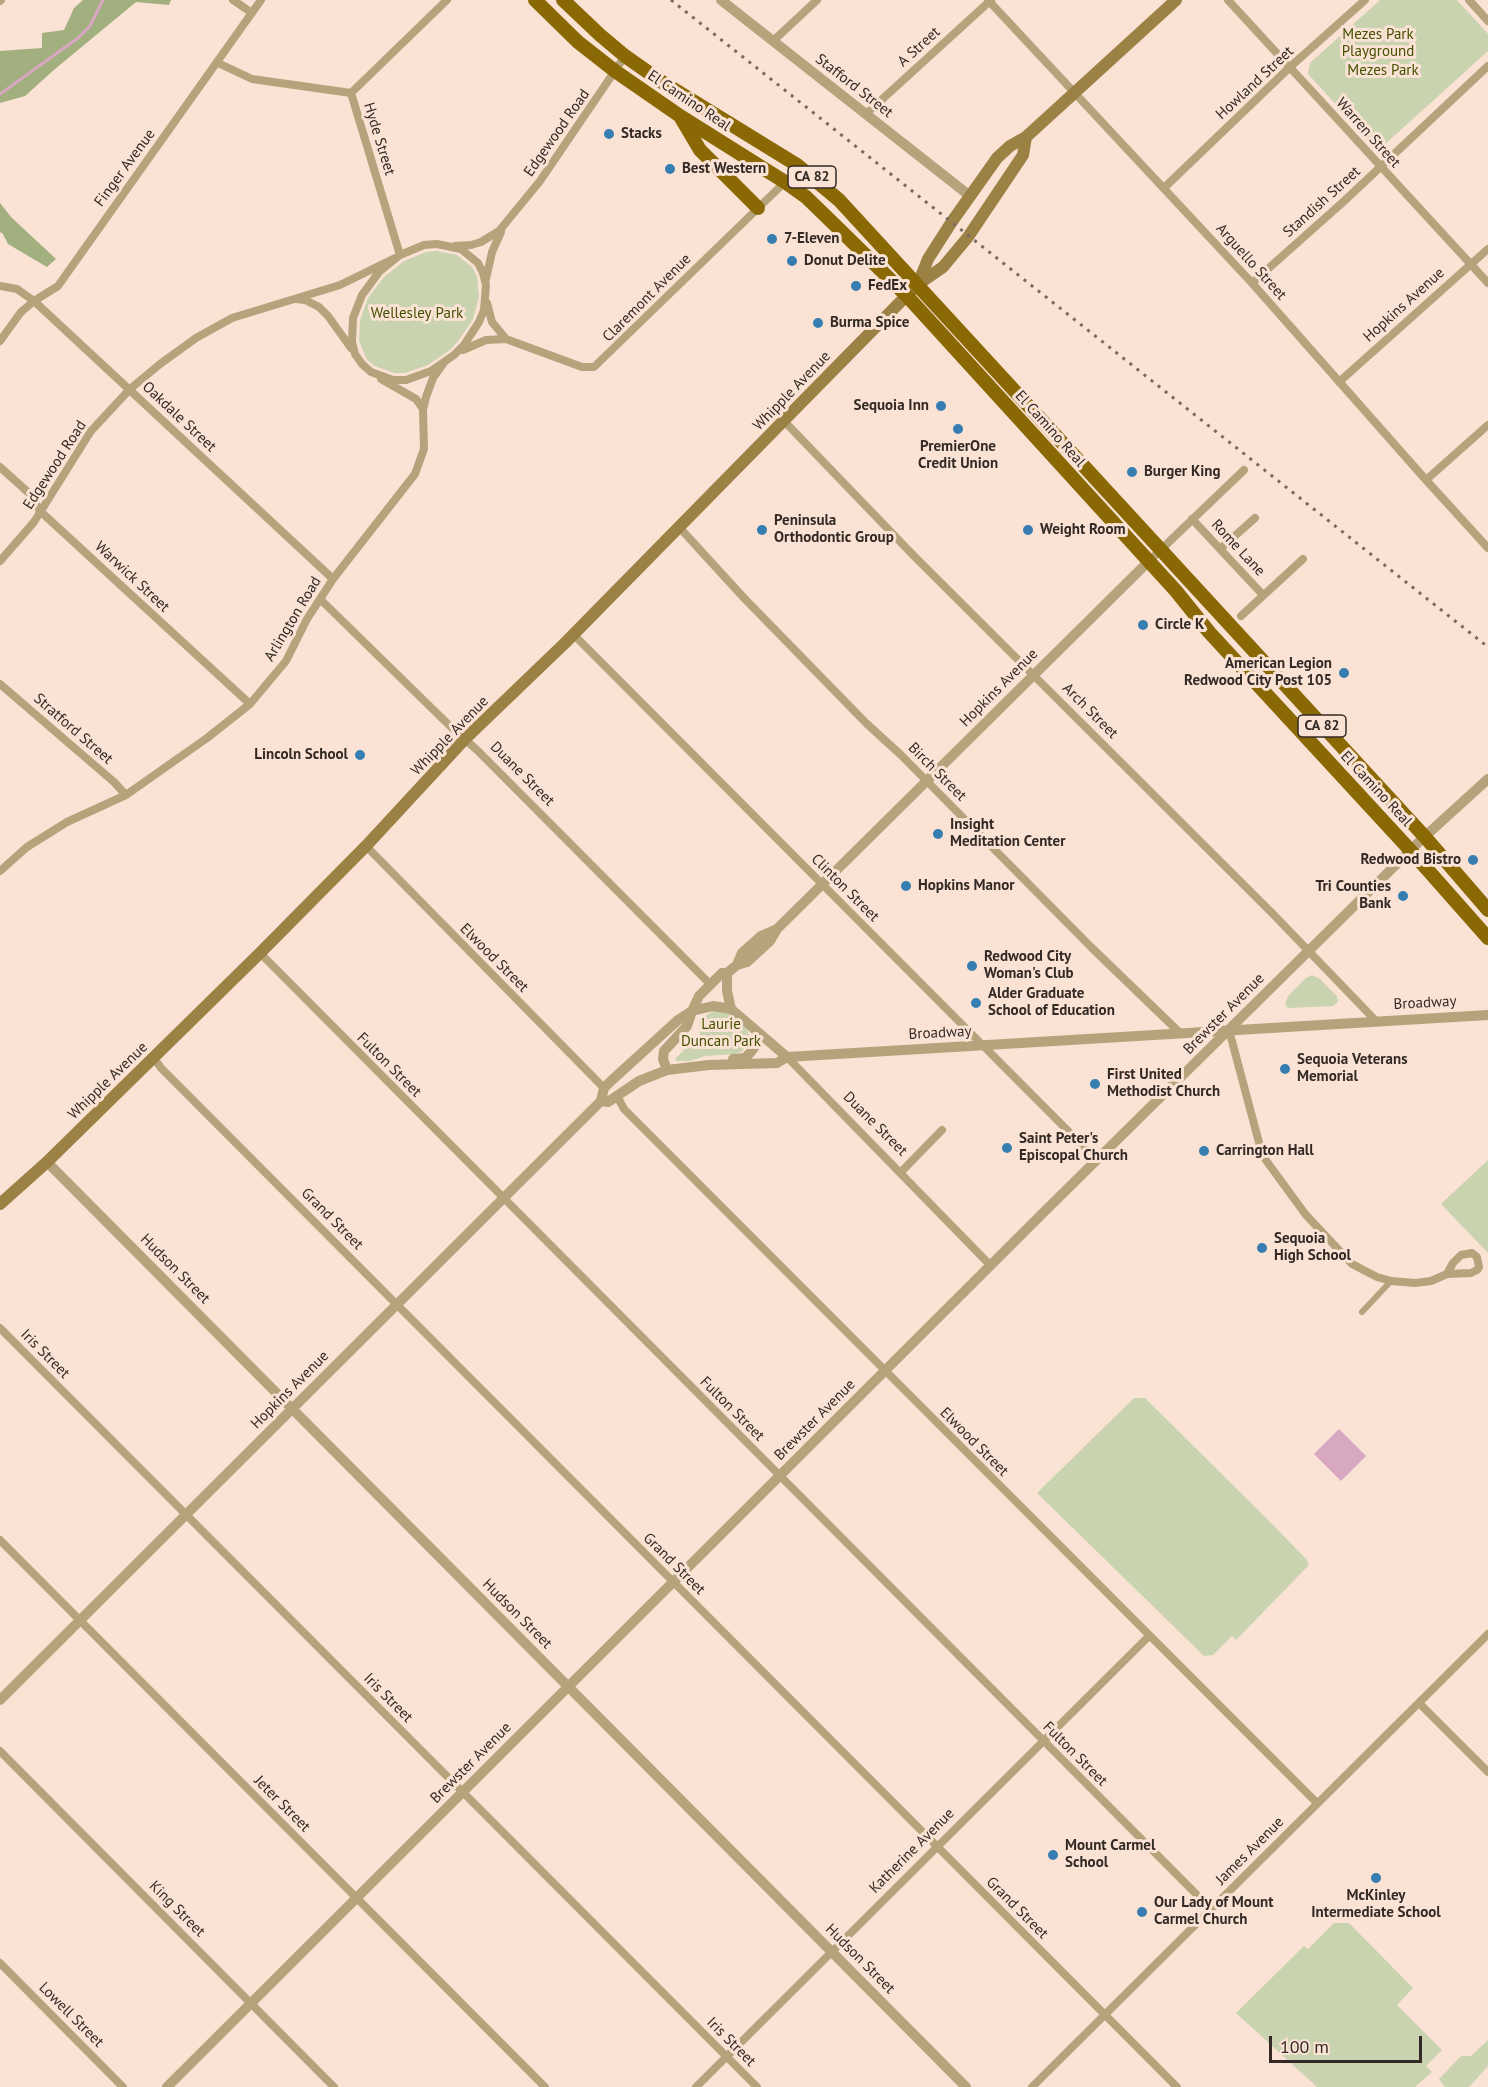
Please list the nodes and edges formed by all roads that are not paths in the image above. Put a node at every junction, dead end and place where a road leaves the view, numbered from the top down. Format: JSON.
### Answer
{"nodes":[{"id":1,"x":233,"y":0,"type":"edge"},
{"id":2,"x":261,"y":0,"type":"edge"},
{"id":3,"x":447,"y":0,"type":"edge"},
{"id":4,"x":535,"y":0,"type":"edge"},
{"id":5,"x":563,"y":0,"type":"edge"},
{"id":6,"x":721,"y":0,"type":"edge"},
{"id":7,"x":817,"y":0,"type":"edge"},
{"id":8,"x":989,"y":0,"type":"edge"},
{"id":9,"x":1176,"y":0,"type":"edge"},
{"id":10,"x":1228,"y":0,"type":"edge"},
{"id":11,"x":1365,"y":0,"type":"edge"},
{"id":12,"x":1469,"y":0,"type":"edge"},
{"id":13,"x":252,"y":13,"type":"junction"},
{"id":14,"x":1488,"y":21,"type":"edge"},
{"id":15,"x":773,"y":41,"type":"junction"},
{"id":16,"x":625,"y":56,"type":"junction"},
{"id":17,"x":218,"y":63,"type":"junction"},
{"id":18,"x":1488,"y":66,"type":"edge"},
{"id":19,"x":1290,"y":67,"type":"junction"},
{"id":20,"x":615,"y":71,"type":"junction"},
{"id":21,"x":351,"y":93,"type":"junction"},
{"id":22,"x":1074,"y":93,"type":"junction"},
{"id":23,"x":866,"y":114,"type":"junction"},
{"id":24,"x":680,"y":116,"type":"junction"},
{"id":25,"x":1026,"y":136,"type":"junction"},
{"id":26,"x":1380,"y":167,"type":"junction"},
{"id":27,"x":785,"y":182,"type":"junction"},
{"id":28,"x":1165,"y":188,"type":"junction"},
{"id":29,"x":970,"y":196,"type":"junction"},
{"id":30,"x":758,"y":208,"type":"junction"},
{"id":31,"x":507,"y":222,"type":"junction"},
{"id":32,"x":449,"y":245,"type":"junction"},
{"id":33,"x":1488,"y":249,"type":"edge"},
{"id":34,"x":399,"y":256,"type":"junction"},
{"id":35,"x":1472,"y":264,"type":"junction"},
{"id":36,"x":1252,"y":283,"type":"junction"},
{"id":37,"x":1488,"y":283,"type":"edge"},
{"id":38,"x":486,"y":285,"type":"junction"},
{"id":39,"x":917,"y":285,"type":"junction"},
{"id":40,"x":0,"y":286,"type":"edge"},
{"id":41,"x":907,"y":296,"type":"junction"},
{"id":42,"x":486,"y":297,"type":"junction"},
{"id":43,"x":290,"y":299,"type":"junction"},
{"id":44,"x":34,"y":301,"type":"junction"},
{"id":45,"x":506,"y":339,"type":"junction"},
{"id":46,"x":0,"y":341,"type":"edge"},
{"id":47,"x":355,"y":354,"type":"junction"},
{"id":48,"x":454,"y":355,"type":"junction"},
{"id":49,"x":362,"y":364,"type":"junction"},
{"id":50,"x":443,"y":364,"type":"junction"},
{"id":51,"x":1339,"y":382,"type":"junction"},
{"id":52,"x":130,"y":389,"type":"junction"},
{"id":53,"x":423,"y":410,"type":"junction"},
{"id":54,"x":784,"y":421,"type":"junction"},
{"id":55,"x":1488,"y":425,"type":"edge"},
{"id":56,"x":0,"y":467,"type":"edge"},
{"id":57,"x":1244,"y":470,"type":"dead end"},
{"id":58,"x":1426,"y":480,"type":"junction"},
{"id":59,"x":40,"y":511,"type":"junction"},
{"id":60,"x":1255,"y":518,"type":"dead end"},
{"id":61,"x":1192,"y":519,"type":"junction"},
{"id":62,"x":679,"y":527,"type":"junction"},
{"id":63,"x":1488,"y":548,"type":"edge"},
{"id":64,"x":1220,"y":549,"type":"junction"},
{"id":65,"x":1161,"y":550,"type":"junction"},
{"id":66,"x":1303,"y":560,"type":"dead end"},
{"id":67,"x":0,"y":561,"type":"edge"},
{"id":68,"x":1148,"y":562,"type":"junction"},
{"id":69,"x":333,"y":579,"type":"junction"},
{"id":70,"x":1263,"y":595,"type":"junction"},
{"id":71,"x":320,"y":599,"type":"junction"},
{"id":72,"x":1241,"y":616,"type":"dead end"},
{"id":73,"x":573,"y":634,"type":"junction"},
{"id":74,"x":1035,"y":674,"type":"junction"},
{"id":75,"x":0,"y":684,"type":"edge"},
{"id":76,"x":250,"y":704,"type":"junction"},
{"id":77,"x":465,"y":739,"type":"junction"},
{"id":78,"x":1488,"y":779,"type":"edge"},
{"id":79,"x":927,"y":781,"type":"junction"},
{"id":80,"x":126,"y":795,"type":"junction"},
{"id":81,"x":1425,"y":837,"type":"junction"},
{"id":82,"x":366,"y":846,"type":"junction"},
{"id":83,"x":1411,"y":851,"type":"junction"},
{"id":84,"x":0,"y":871,"type":"edge"},
{"id":85,"x":823,"y":884,"type":"junction"},
{"id":86,"x":1488,"y":910,"type":"edge"},
{"id":87,"x":1488,"y":938,"type":"edge"},
{"id":88,"x":1309,"y":952,"type":"junction"},
{"id":89,"x":260,"y":953,"type":"junction"},
{"id":90,"x":727,"y":973,"type":"junction"},
{"id":91,"x":710,"y":984,"type":"junction"},
{"id":92,"x":731,"y":1009,"type":"junction"},
{"id":93,"x":692,"y":1011,"type":"junction"},
{"id":94,"x":1488,"y":1015,"type":"edge"},
{"id":95,"x":1376,"y":1021,"type":"junction"},
{"id":96,"x":1229,"y":1030,"type":"junction"},
{"id":97,"x":758,"y":1032,"type":"junction"},
{"id":98,"x":1179,"y":1032,"type":"junction"},
{"id":99,"x":983,"y":1046,"type":"junction"},
{"id":100,"x":787,"y":1057,"type":"junction"},
{"id":101,"x":154,"y":1058,"type":"junction"},
{"id":102,"x":632,"y":1063,"type":"junction"},
{"id":103,"x":709,"y":1065,"type":"junction"},
{"id":104,"x":667,"y":1070,"type":"junction"},
{"id":105,"x":604,"y":1088,"type":"junction"},
{"id":106,"x":617,"y":1096,"type":"junction"},
{"id":107,"x":601,"y":1101,"type":"junction"},
{"id":108,"x":942,"y":1130,"type":"dead end"},
{"id":109,"x":1097,"y":1160,"type":"junction"},
{"id":110,"x":47,"y":1162,"type":"junction"},
{"id":111,"x":902,"y":1172,"type":"junction"},
{"id":112,"x":503,"y":1199,"type":"junction"},
{"id":113,"x":0,"y":1204,"type":"edge"},
{"id":114,"x":992,"y":1266,"type":"junction"},
{"id":115,"x":1447,"y":1274,"type":"dead end"},
{"id":116,"x":1391,"y":1281,"type":"junction"},
{"id":117,"x":398,"y":1305,"type":"junction"},
{"id":118,"x":1362,"y":1312,"type":"dead end"},
{"id":119,"x":0,"y":1328,"type":"edge"},
{"id":120,"x":885,"y":1371,"type":"junction"},
{"id":121,"x":293,"y":1409,"type":"junction"},
{"id":122,"x":779,"y":1477,"type":"junction"},
{"id":123,"x":186,"y":1515,"type":"junction"},
{"id":124,"x":0,"y":1540,"type":"edge"},
{"id":125,"x":674,"y":1582,"type":"junction"},
{"id":126,"x":80,"y":1621,"type":"junction"},
{"id":127,"x":1488,"y":1634,"type":"edge"},
{"id":128,"x":1149,"y":1636,"type":"junction"},
{"id":129,"x":568,"y":1687,"type":"junction"},
{"id":130,"x":0,"y":1700,"type":"edge"},
{"id":131,"x":1419,"y":1703,"type":"junction"},
{"id":132,"x":1043,"y":1741,"type":"junction"},
{"id":133,"x":0,"y":1751,"type":"edge"},
{"id":134,"x":1488,"y":1772,"type":"edge"},
{"id":135,"x":462,"y":1792,"type":"junction"},
{"id":136,"x":1317,"y":1803,"type":"junction"},
{"id":137,"x":937,"y":1846,"type":"junction"},
{"id":138,"x":356,"y":1898,"type":"junction"},
{"id":139,"x":1211,"y":1909,"type":"junction"},
{"id":140,"x":832,"y":1951,"type":"junction"},
{"id":141,"x":0,"y":1963,"type":"edge"},
{"id":142,"x":251,"y":2004,"type":"junction"},
{"id":143,"x":1105,"y":2014,"type":"junction"},
{"id":144,"x":727,"y":2057,"type":"junction"},
{"id":145,"x":123,"y":2087,"type":"edge"},
{"id":146,"x":167,"y":2087,"type":"edge"},
{"id":147,"x":334,"y":2087,"type":"edge"},
{"id":148,"x":545,"y":2087,"type":"edge"},
{"id":149,"x":696,"y":2087,"type":"edge"},
{"id":150,"x":757,"y":2087,"type":"edge"},
{"id":151,"x":966,"y":2087,"type":"edge"},
{"id":152,"x":1032,"y":2087,"type":"edge"},
{"id":153,"x":1177,"y":2087,"type":"edge"}],
"edges":[{"from":1,"to":13,"type":"street"},
{"from":2,"to":13,"type":"street","name":"Finger Avenue"},
{"from":3,"to":21,"type":"street"},
{"from":4,"to":20,"type":"main road","name":"El Camino Real","number":"CA 82"},
{"from":5,"to":16,"type":"main road","name":"El Camino Real","number":"CA 82"},
{"from":6,"to":15,"type":"street","name":"Stafford Street"},
{"from":7,"to":15,"type":"street"},
{"from":8,"to":22,"type":"street","name":"Arguello Street"},
{"from":8,"to":23,"type":"street","name":"A Street"},
{"from":9,"to":22,"type":"main road","name":"Whipple Avenue"},
{"from":10,"to":19,"type":"street","name":"Warren Street"},
{"from":11,"to":19,"type":"street","name":"Howland Street"},
{"from":12,"to":14,"type":"street"},
{"from":13,"to":17,"type":"street","name":"Finger Avenue"},
{"from":15,"to":23,"type":"street","name":"Stafford Street"},
{"from":16,"to":20,"type":"street","name":"Edgewood Road"},
{"from":16,"to":39,"type":"main road","name":"El Camino Real","number":"CA 82"},
{"from":17,"to":21,"type":"street","name":"Hyde Street"},
{"from":17,"to":44,"type":"street","name":"Finger Avenue"},
{"from":18,"to":26,"type":"street","name":"Standish Street"},
{"from":19,"to":26,"type":"street","name":"Warren Street"},
{"from":19,"to":28,"type":"street","name":"Howland Street"},
{"from":20,"to":24,"type":"main road","name":"El Camino Real","number":"CA 82"},
{"from":20,"to":31,"type":"street","name":"Edgewood Road"},
{"from":21,"to":34,"type":"street","name":"Hyde Street"},
{"from":22,"to":25,"type":"main road","name":"Whipple Avenue"},
{"from":22,"to":28,"type":"street","name":"Arguello Street"},
{"from":23,"to":29,"type":"street","name":"Stafford Street"},
{"from":24,"to":27,"type":"main road","name":"El Camino Real","number":"CA 82"},
{"from":24,"to":30,"type":"main road"},
{"from":25,"to":29,"type":"main road","name":"Whipple Avenue"},
{"from":25,"to":39,"type":"main road","name":"Whipple Avenue"},
{"from":26,"to":35,"type":"street","name":"Warren Street"},
{"from":26,"to":36,"type":"street","name":"Standish Street"},
{"from":27,"to":30,"type":"street","name":"Claremont Avenue"},
{"from":27,"to":41,"type":"main road","name":"El Camino Real","number":"CA 82"},
{"from":28,"to":36,"type":"street","name":"Arguello Street"},
{"from":29,"to":39,"type":"main road","name":"Whipple Avenue"},
{"from":30,"to":45,"type":"street","name":"Claremont Avenue"},
{"from":31,"to":32,"type":"street","name":"Edgewood Road"},
{"from":31,"to":38,"type":"street","name":"Edgewood Road"},
{"from":32,"to":34,"type":"street"},
{"from":32,"to":38,"type":"street"},
{"from":33,"to":35,"type":"street","name":"Hopkins Avenue"},
{"from":34,"to":43,"type":"street","name":"Edgewood Road"},
{"from":34,"to":47,"type":"street"},
{"from":35,"to":37,"type":"street","name":"Warren Street"},
{"from":35,"to":51,"type":"street","name":"Hopkins Avenue"},
{"from":36,"to":51,"type":"street","name":"Arguello Street"},
{"from":38,"to":42,"type":"street"},
{"from":39,"to":41,"type":"main road","name":"Whipple Avenue"},
{"from":39,"to":65,"type":"main road","name":"El Camino Real","number":"CA 82"},
{"from":40,"to":44,"type":"street","name":"Oakdale Street"},
{"from":41,"to":54,"type":"main road","name":"Whipple Avenue"},
{"from":41,"to":68,"type":"main road","name":"El Camino Real","number":"CA 82"},
{"from":42,"to":45,"type":"street"},
{"from":42,"to":48,"type":"street"},
{"from":43,"to":47,"type":"street"},
{"from":43,"to":52,"type":"street","name":"Edgewood Road"},
{"from":44,"to":46,"type":"street","name":"Finger Avenue"},
{"from":44,"to":52,"type":"street","name":"Oakdale Street"},
{"from":45,"to":48,"type":"street","name":"Claremont Avenue"},
{"from":47,"to":49,"type":"street"},
{"from":48,"to":50,"type":"street"},
{"from":49,"to":50,"type":"street"},
{"from":49,"to":53,"type":"street"},
{"from":50,"to":53,"type":"street","name":"Arlington Road"},
{"from":51,"to":58,"type":"street","name":"Arguello Street"},
{"from":52,"to":59,"type":"street","name":"Edgewood Road"},
{"from":52,"to":69,"type":"street","name":"Oakdale Street"},
{"from":53,"to":69,"type":"street","name":"Arlington Road"},
{"from":54,"to":62,"type":"main road","name":"Whipple Avenue"},
{"from":54,"to":74,"type":"street","name":"Arch Street"},
{"from":55,"to":58,"type":"street"},
{"from":56,"to":59,"type":"street","name":"Warwick Street"},
{"from":57,"to":61,"type":"street","name":"Hopkins Avenue"},
{"from":58,"to":63,"type":"street","name":"Arguello Street"},
{"from":59,"to":67,"type":"street","name":"Edgewood Road"},
{"from":59,"to":76,"type":"street","name":"Warwick Street"},
{"from":60,"to":64,"type":"street"},
{"from":61,"to":64,"type":"street","name":"Rome Lane"},
{"from":61,"to":65,"type":"street","name":"Hopkins Avenue"},
{"from":62,"to":73,"type":"main road","name":"Whipple Avenue"},
{"from":62,"to":79,"type":"street","name":"Birch Street"},
{"from":64,"to":70,"type":"street","name":"Rome Lane"},
{"from":65,"to":68,"type":"street","name":"Hopkins Avenue"},
{"from":65,"to":81,"type":"main road","name":"El Camino Real","number":"CA 82"},
{"from":66,"to":70,"type":"street"},
{"from":68,"to":74,"type":"street","name":"Hopkins Avenue"},
{"from":68,"to":83,"type":"main road","name":"El Camino Real","number":"CA 82"},
{"from":69,"to":71,"type":"street","name":"Arlington Road"},
{"from":70,"to":72,"type":"street"},
{"from":71,"to":76,"type":"street","name":"Arlington Road"},
{"from":71,"to":77,"type":"street"},
{"from":73,"to":77,"type":"main road","name":"Whipple Avenue"},
{"from":73,"to":85,"type":"street","name":"Clinton Street"},
{"from":74,"to":79,"type":"street","name":"Hopkins Avenue"},
{"from":74,"to":88,"type":"street","name":"Arch Street"},
{"from":75,"to":80,"type":"street","name":"Stratford Street"},
{"from":76,"to":80,"type":"street","name":"Arlington Road"},
{"from":77,"to":82,"type":"main road","name":"Whipple Avenue"},
{"from":77,"to":91,"type":"street","name":"Duane Street"},
{"from":78,"to":81,"type":"street","name":"Brewster Avenue"},
{"from":79,"to":85,"type":"street","name":"Hopkins Avenue"},
{"from":79,"to":98,"type":"street","name":"Birch Street"},
{"from":80,"to":84,"type":"street","name":"Arlington Road"},
{"from":81,"to":83,"type":"street","name":"Brewster Avenue"},
{"from":81,"to":86,"type":"main road","name":"El Camino Real","number":"CA 82"},
{"from":82,"to":89,"type":"main road","name":"Whipple Avenue"},
{"from":82,"to":105,"type":"street","name":"Elwood Street"},
{"from":83,"to":87,"type":"main road","name":"El Camino Real","number":"CA 82"},
{"from":83,"to":88,"type":"street","name":"Brewster Avenue"},
{"from":85,"to":90,"type":"street","name":"Hopkins Avenue"},
{"from":85,"to":99,"type":"street","name":"Clinton Street"},
{"from":88,"to":95,"type":"street","name":"Arch Street"},
{"from":88,"to":96,"type":"street","name":"Brewster Avenue"},
{"from":89,"to":101,"type":"main road","name":"Whipple Avenue"},
{"from":89,"to":112,"type":"street","name":"Fulton Street"},
{"from":90,"to":91,"type":"street","name":"Hopkins Avenue"},
{"from":90,"to":92,"type":"street"},
{"from":91,"to":93,"type":"street","name":"Hopkins Avenue"},
{"from":92,"to":93,"type":"street"},
{"from":92,"to":97,"type":"street","name":"Duane Street"},
{"from":93,"to":102,"type":"street","name":"Hopkins Avenue"},
{"from":93,"to":104,"type":"street","name":"Hopkins Avenue"},
{"from":94,"to":95,"type":"street","name":"Broadway"},
{"from":95,"to":96,"type":"street","name":"Broadway"},
{"from":96,"to":98,"type":"street","name":"Broadway"},
{"from":96,"to":109,"type":"street","name":"Brewster Avenue"},
{"from":96,"to":116,"type":"street"},
{"from":97,"to":100,"type":"street","name":"Duane Street"},
{"from":97,"to":103,"type":"street"},
{"from":98,"to":99,"type":"street","name":"Broadway"},
{"from":99,"to":100,"type":"street","name":"Broadway"},
{"from":99,"to":109,"type":"street","name":"Clinton Street"},
{"from":100,"to":103,"type":"street","name":"Broadway"},
{"from":100,"to":111,"type":"street","name":"Duane Street"},
{"from":101,"to":110,"type":"main road","name":"Whipple Avenue"},
{"from":101,"to":117,"type":"street","name":"Grand Street"},
{"from":102,"to":105,"type":"street","name":"Hopkins Avenue"},
{"from":102,"to":106,"type":"street"},
{"from":103,"to":104,"type":"street","name":"Broadway"},
{"from":104,"to":106,"type":"street","name":"Broadway"},
{"from":105,"to":107,"type":"street"},
{"from":106,"to":107,"type":"street","name":"Hopkins Avenue"},
{"from":106,"to":120,"type":"street","name":"Elwood Street"},
{"from":107,"to":112,"type":"street","name":"Hopkins Avenue"},
{"from":108,"to":111,"type":"street"},
{"from":109,"to":114,"type":"street","name":"Brewster Avenue"},
{"from":110,"to":113,"type":"main road","name":"Whipple Avenue"},
{"from":110,"to":121,"type":"street","name":"Hudson Street"},
{"from":111,"to":114,"type":"street","name":"Duane Street"},
{"from":112,"to":117,"type":"street","name":"Hopkins Avenue"},
{"from":112,"to":122,"type":"street","name":"Fulton Street"},
{"from":114,"to":120,"type":"street","name":"Brewster Avenue"},
{"from":115,"to":116,"type":"street"},
{"from":116,"to":118,"type":"street"},
{"from":117,"to":121,"type":"street","name":"Hopkins Avenue"},
{"from":117,"to":125,"type":"street","name":"Grand Street"},
{"from":119,"to":123,"type":"street","name":"Iris Street"},
{"from":120,"to":122,"type":"street","name":"Brewster Avenue"},
{"from":120,"to":128,"type":"street","name":"Elwood Street"},
{"from":121,"to":123,"type":"street","name":"Hopkins Avenue"},
{"from":121,"to":129,"type":"street","name":"Hudson Street"},
{"from":122,"to":125,"type":"street","name":"Brewster Avenue"},
{"from":122,"to":132,"type":"street","name":"Fulton Street"},
{"from":123,"to":126,"type":"street","name":"Hopkins Avenue"},
{"from":123,"to":135,"type":"street","name":"Iris Street"},
{"from":124,"to":126,"type":"street","name":"Jeter Street"},
{"from":125,"to":129,"type":"street","name":"Brewster Avenue"},
{"from":125,"to":137,"type":"street","name":"Grand Street"},
{"from":126,"to":130,"type":"street","name":"Hopkins Avenue"},
{"from":126,"to":138,"type":"street","name":"Jeter Street"},
{"from":127,"to":131,"type":"street","name":"James Avenue"},
{"from":128,"to":132,"type":"street","name":"Katherine Avenue"},
{"from":128,"to":136,"type":"street","name":"Elwood Street"},
{"from":129,"to":135,"type":"street","name":"Brewster Avenue"},
{"from":129,"to":140,"type":"street","name":"Hudson Street"},
{"from":131,"to":134,"type":"street"},
{"from":131,"to":136,"type":"street","name":"James Avenue"},
{"from":132,"to":137,"type":"street","name":"Katherine Avenue"},
{"from":132,"to":139,"type":"street","name":"Fulton Street"},
{"from":133,"to":142,"type":"street","name":"King Street"},
{"from":135,"to":138,"type":"street","name":"Brewster Avenue"},
{"from":135,"to":144,"type":"street","name":"Iris Street"},
{"from":136,"to":139,"type":"street","name":"James Avenue"},
{"from":137,"to":140,"type":"street","name":"Katherine Avenue"},
{"from":137,"to":143,"type":"street","name":"Grand Street"},
{"from":138,"to":142,"type":"street","name":"Brewster Avenue"},
{"from":138,"to":148,"type":"street","name":"Jeter Street"},
{"from":139,"to":143,"type":"street","name":"James Avenue"},
{"from":140,"to":144,"type":"street","name":"Katherine Avenue"},
{"from":140,"to":151,"type":"street","name":"Hudson Street"},
{"from":141,"to":145,"type":"street","name":"Lowell Street"},
{"from":142,"to":146,"type":"street","name":"Brewster Avenue"},
{"from":142,"to":147,"type":"street","name":"King Street"},
{"from":143,"to":152,"type":"street","name":"James Avenue"},
{"from":143,"to":153,"type":"street","name":"Grand Street"},
{"from":144,"to":149,"type":"street","name":"Katherine Avenue"},
{"from":144,"to":150,"type":"street","name":"Iris Street"}]}
